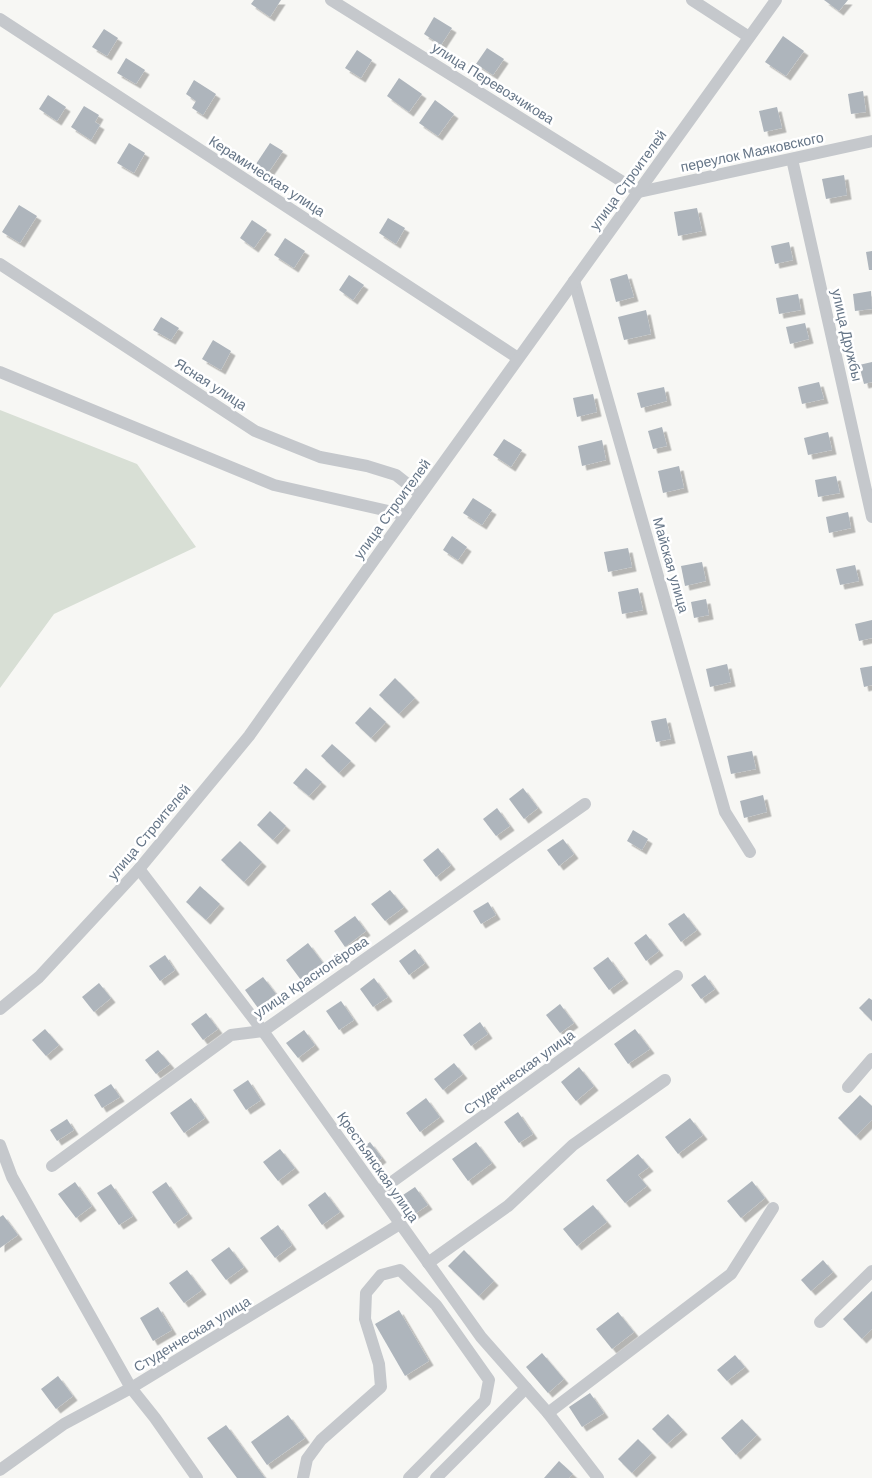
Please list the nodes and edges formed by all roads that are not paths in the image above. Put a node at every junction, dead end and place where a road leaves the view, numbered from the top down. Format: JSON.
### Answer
{"nodes":[{"id":1,"x":331,"y":0,"type":"edge"},
{"id":2,"x":692,"y":0,"type":"edge"},
{"id":3,"x":776,"y":0,"type":"edge"},
{"id":4,"x":0,"y":19,"type":"edge"},
{"id":5,"x":749,"y":37,"type":"junction"},
{"id":6,"x":872,"y":141,"type":"edge"},
{"id":7,"x":792,"y":158,"type":"junction"},
{"id":8,"x":638,"y":192,"type":"junction"},
{"id":9,"x":0,"y":264,"type":"edge"},
{"id":10,"x":574,"y":281,"type":"junction"},
{"id":11,"x":518,"y":358,"type":"junction"},
{"id":12,"x":0,"y":372,"type":"edge"},
{"id":13,"x":420,"y":494,"type":"junction"},
{"id":14,"x":406,"y":515,"type":"junction"},
{"id":15,"x":872,"y":517,"type":"edge"},
{"id":16,"x":585,"y":804,"type":"dead end"},
{"id":17,"x":750,"y":852,"type":"dead end"},
{"id":18,"x":139,"y":869,"type":"junction"},
{"id":19,"x":677,"y":976,"type":"dead end"},
{"id":20,"x":0,"y":1009,"type":"edge"},
{"id":21,"x":263,"y":1031,"type":"junction"},
{"id":22,"x":872,"y":1059,"type":"edge"},
{"id":23,"x":665,"y":1080,"type":"dead end"},
{"id":24,"x":848,"y":1087,"type":"dead end"},
{"id":25,"x":0,"y":1145,"type":"edge"},
{"id":26,"x":52,"y":1166,"type":"dead end"},
{"id":27,"x":378,"y":1192,"type":"junction"},
{"id":28,"x":773,"y":1208,"type":"dead end"},
{"id":29,"x":400,"y":1224,"type":"junction"},
{"id":30,"x":428,"y":1262,"type":"junction"},
{"id":31,"x":872,"y":1271,"type":"edge"},
{"id":32,"x":820,"y":1322,"type":"dead end"},
{"id":33,"x":132,"y":1388,"type":"junction"},
{"id":34,"x":526,"y":1388,"type":"junction"},
{"id":35,"x":548,"y":1413,"type":"junction"},
{"id":36,"x":0,"y":1470,"type":"edge"},
{"id":37,"x":197,"y":1478,"type":"edge"},
{"id":38,"x":303,"y":1478,"type":"edge"},
{"id":39,"x":409,"y":1478,"type":"edge"},
{"id":40,"x":436,"y":1478,"type":"edge"},
{"id":41,"x":598,"y":1478,"type":"edge"}],
"edges":[{"from":1,"to":8,"type":"street","name":"улица Перевозчикова"},
{"from":2,"to":5,"type":"street"},
{"from":3,"to":5,"type":"street","name":"улица Строителей"},
{"from":4,"to":11,"type":"street","name":"Керамическая улица"},
{"from":5,"to":8,"type":"street","name":"улица Строителей"},
{"from":6,"to":7,"type":"street","name":"переулок Маяковского"},
{"from":7,"to":8,"type":"street","name":"переулок Маяковского"},
{"from":7,"to":15,"type":"street","name":"улица Дружбы"},
{"from":8,"to":10,"type":"street","name":"улица Строителей"},
{"from":9,"to":13,"type":"street","name":"Ясная улица"},
{"from":10,"to":11,"type":"street","name":"улица Строителей"},
{"from":10,"to":17,"type":"street","name":"Майская улица"},
{"from":11,"to":13,"type":"street","name":"улица Строителей"},
{"from":12,"to":14,"type":"street"},
{"from":13,"to":14,"type":"street","name":"улица Строителей"},
{"from":14,"to":18,"type":"street","name":"улица Строителей"},
{"from":16,"to":21,"type":"street","name":"улица Краснопёрова"},
{"from":18,"to":20,"type":"street","name":"улица Строителей"},
{"from":18,"to":21,"type":"street","name":"Крестьянская улица"},
{"from":19,"to":27,"type":"street","name":"Студенческая улица"},
{"from":21,"to":26,"type":"street","name":"улица Краснопёрова"},
{"from":21,"to":27,"type":"street","name":"Крестьянская улица"},
{"from":22,"to":24,"type":"street"},
{"from":23,"to":30,"type":"street"},
{"from":25,"to":33,"type":"street"},
{"from":27,"to":29,"type":"street","name":"Крестьянская улица"},
{"from":28,"to":35,"type":"street"},
{"from":29,"to":30,"type":"street","name":"Крестьянская улица"},
{"from":29,"to":33,"type":"street","name":"Студенческая улица"},
{"from":30,"to":34,"type":"street","name":"Крестьянская улица"},
{"from":31,"to":32,"type":"street"},
{"from":33,"to":36,"type":"street","name":"Студенческая улица"},
{"from":33,"to":37,"type":"street"},
{"from":34,"to":35,"type":"street","name":"Крестьянская улица"},
{"from":34,"to":40,"type":"street"},
{"from":35,"to":41,"type":"street","name":"Крестьянская улица"},
{"from":38,"to":39,"type":"street"}]}
